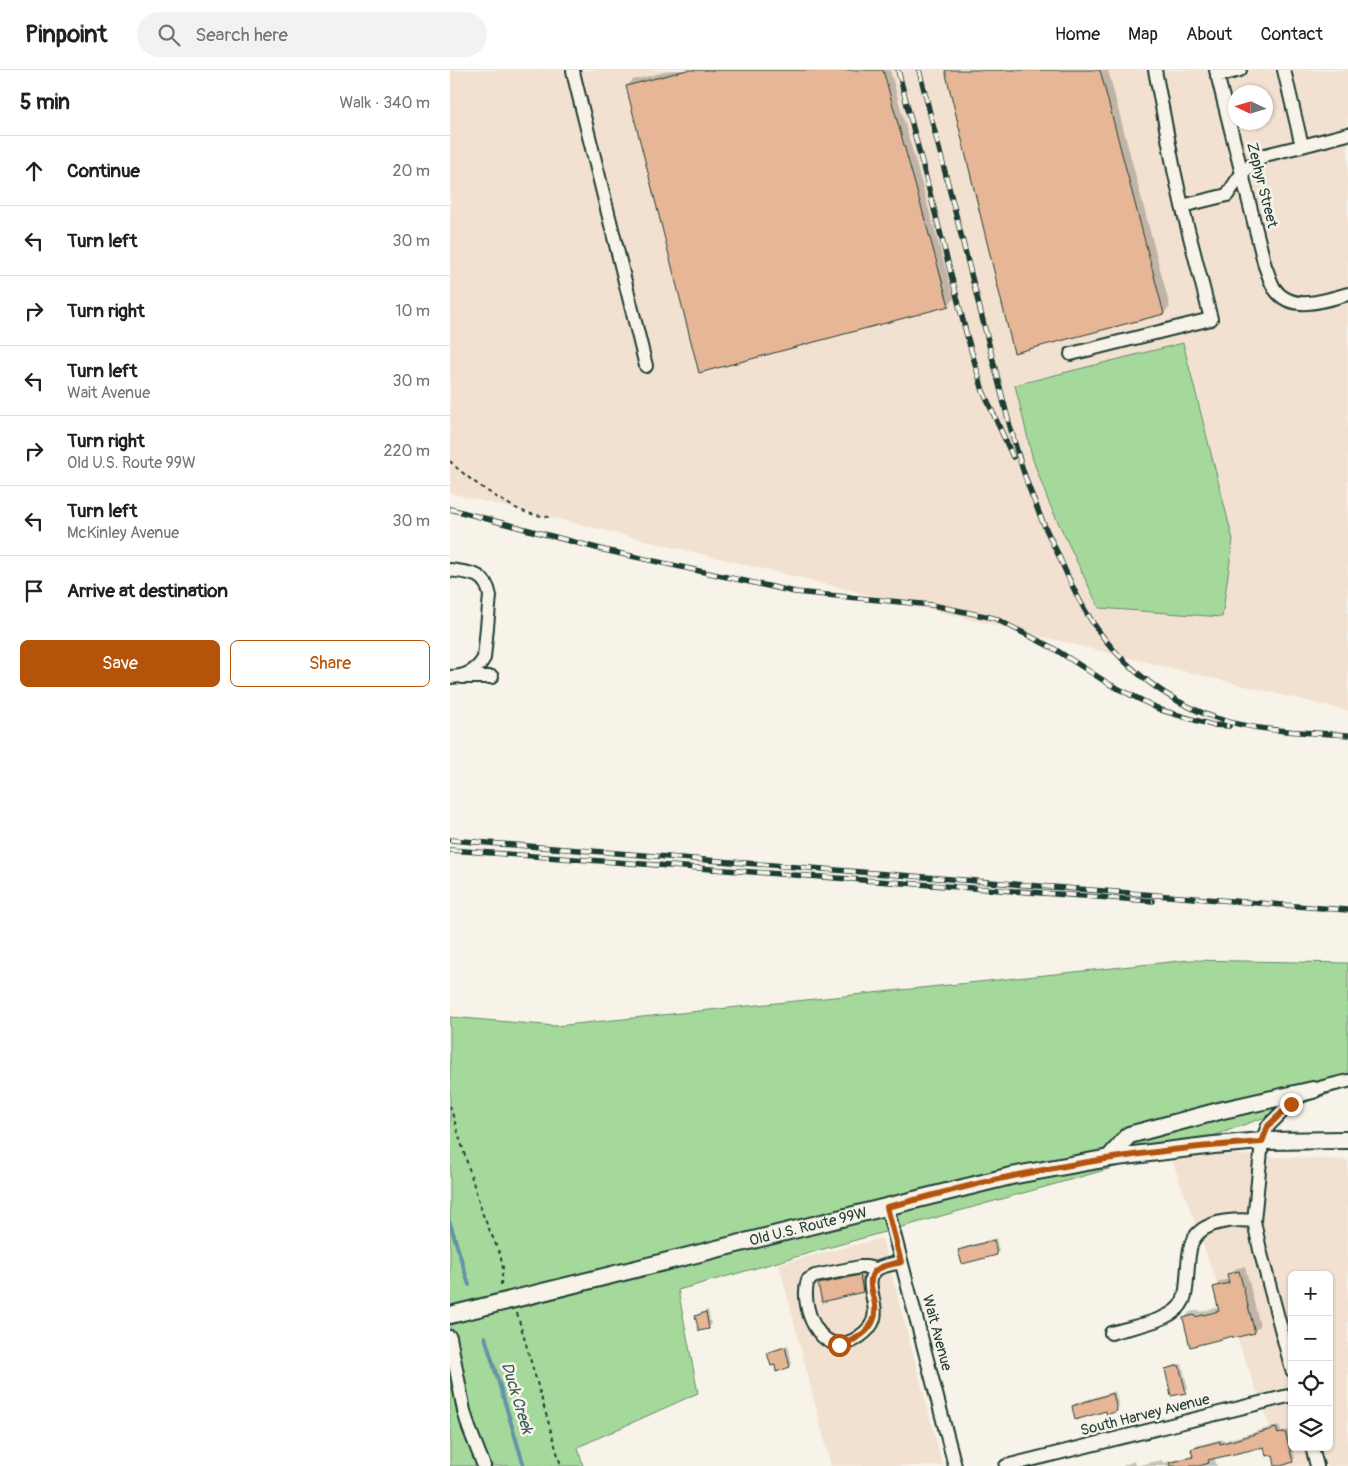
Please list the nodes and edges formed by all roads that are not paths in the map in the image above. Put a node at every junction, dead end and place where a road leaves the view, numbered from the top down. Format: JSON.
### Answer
{"nodes":[{"id":1,"x":573,"y":70,"type":"edge"},
{"id":2,"x":1155,"y":70,"type":"edge"},
{"id":3,"x":1240,"y":70,"type":"edge"},
{"id":4,"x":1284,"y":70,"type":"edge"},
{"id":5,"x":1217,"y":73,"type":"edge"},
{"id":6,"x":1348,"y":134,"type":"edge"},
{"id":7,"x":1302,"y":146,"type":"junction"},
{"id":8,"x":1242,"y":173,"type":"junction"},
{"id":9,"x":1182,"y":206,"type":"junction"},
{"id":10,"x":1348,"y":294,"type":"edge"},
{"id":11,"x":1071,"y":354,"type":"dead end"},
{"id":12,"x":646,"y":366,"type":"dead end"},
{"id":13,"x":450,"y":570,"type":"edge"},
{"id":14,"x":454,"y":677,"type":"edge"},
{"id":15,"x":492,"y":677,"type":"dead end"},
{"id":16,"x":1348,"y":1082,"type":"edge"},
{"id":17,"x":1312,"y":1090,"type":"junction"},
{"id":18,"x":1348,"y":1140,"type":"edge"},
{"id":19,"x":1262,"y":1142,"type":"junction"},
{"id":20,"x":1109,"y":1158,"type":"junction"},
{"id":21,"x":887,"y":1207,"type":"junction"},
{"id":22,"x":1254,"y":1221,"type":"junction"},
{"id":23,"x":901,"y":1262,"type":"junction"},
{"id":24,"x":876,"y":1269,"type":"junction"},
{"id":25,"x":450,"y":1315,"type":"edge"},
{"id":26,"x":1111,"y":1333,"type":"dead end"},
{"id":27,"x":450,"y":1337,"type":"edge"},
{"id":28,"x":1290,"y":1361,"type":"edge"},
{"id":29,"x":1288,"y":1396,"type":"edge"},
{"id":30,"x":1313,"y":1451,"type":"edge"},
{"id":31,"x":484,"y":1466,"type":"edge"},
{"id":32,"x":955,"y":1466,"type":"edge"},
{"id":33,"x":1006,"y":1466,"type":"edge"},
{"id":34,"x":1317,"y":1466,"type":"edge"}],
"edges":[{"from":1,"to":12,"type":"street"},
{"from":2,"to":9,"type":"street"},
{"from":3,"to":5,"type":"street"},
{"from":4,"to":7,"type":"street"},
{"from":5,"to":8,"type":"street","name":"Zephyr Street"},
{"from":6,"to":7,"type":"street"},
{"from":7,"to":8,"type":"street"},
{"from":8,"to":9,"type":"street"},
{"from":8,"to":10,"type":"street","name":"Zephyr Street"},
{"from":9,"to":11,"type":"street"},
{"from":13,"to":14,"type":"street"},
{"from":14,"to":15,"type":"street"},
{"from":16,"to":17,"type":"street"},
{"from":17,"to":19,"type":"street"},
{"from":17,"to":20,"type":"main road"},
{"from":18,"to":19,"type":"main road","name":"Old U.S. Route 99W"},
{"from":19,"to":20,"type":"main road","name":"Old U.S. Route 99W"},
{"from":19,"to":22,"type":"street"},
{"from":20,"to":21,"type":"main road","name":"Old U.S. Route 99W"},
{"from":21,"to":23,"type":"street","name":"Wait Avenue"},
{"from":21,"to":25,"type":"main road","name":"Old U.S. Route 99W"},
{"from":22,"to":26,"type":"street"},
{"from":22,"to":28,"type":"street"},
{"from":23,"to":24,"type":"street"},
{"from":23,"to":32,"type":"street","name":"Wait Avenue"},
{"from":24,"to":24,"type":"street"},
{"from":27,"to":31,"type":"street"},
{"from":29,"to":33,"type":"street","name":"South Harvey Avenue"},
{"from":30,"to":34,"type":"street"}]}
